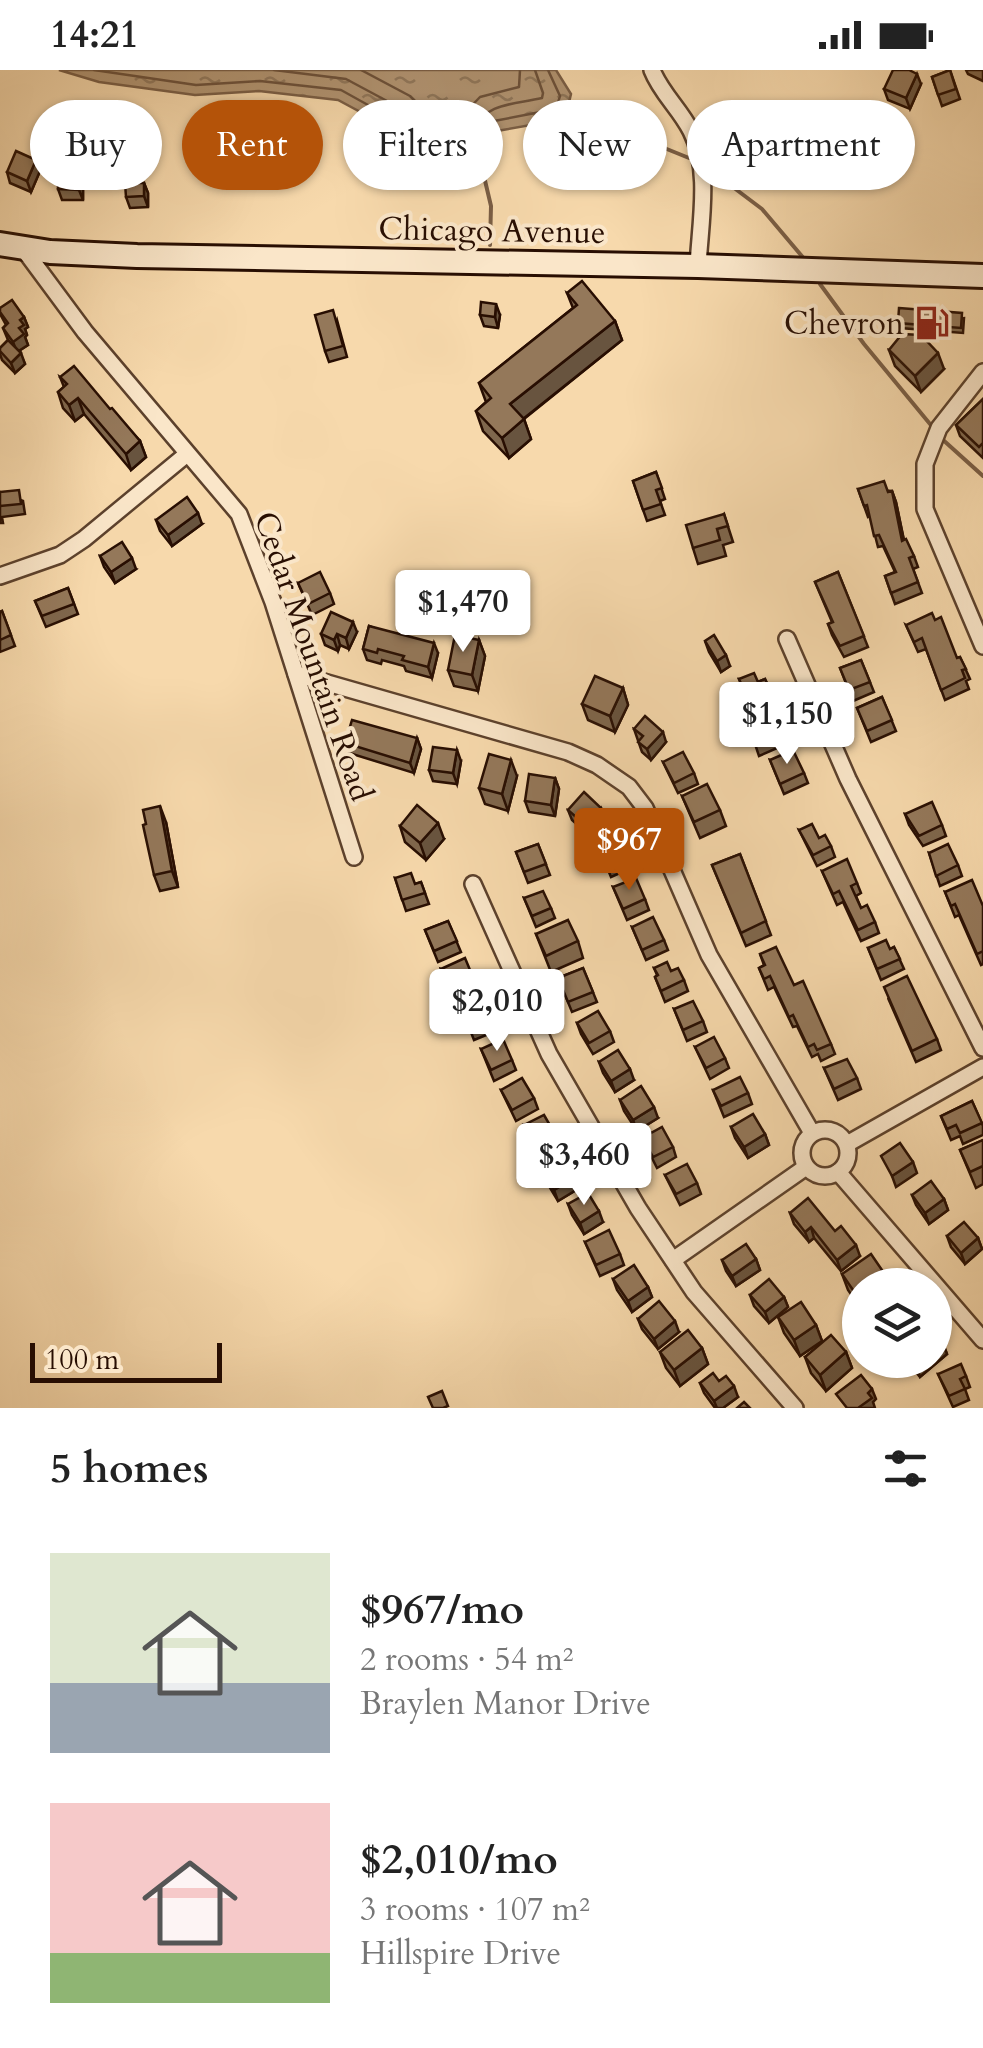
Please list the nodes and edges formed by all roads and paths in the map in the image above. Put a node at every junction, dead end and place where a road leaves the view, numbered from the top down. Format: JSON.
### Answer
{"nodes":[{"id":1,"x":652,"y":70,"type":"edge"},
{"id":2,"x":6,"y":245,"type":"edge"},
{"id":3,"x":698,"y":266,"type":"junction"},
{"id":4,"x":983,"y":276,"type":"edge"},
{"id":5,"x":983,"y":372,"type":"edge"},
{"id":6,"x":186,"y":454,"type":"junction"},
{"id":7,"x":0,"y":576,"type":"edge"},
{"id":8,"x":787,"y":639,"type":"dead end"},
{"id":9,"x":983,"y":646,"type":"edge"},
{"id":10,"x":296,"y":674,"type":"junction"},
{"id":11,"x":354,"y":857,"type":"dead end"},
{"id":12,"x":473,"y":884,"type":"dead end"},
{"id":13,"x":983,"y":1048,"type":"edge"},
{"id":14,"x":983,"y":1067,"type":"edge"},
{"id":15,"x":812,"y":1133,"type":"junction"},
{"id":16,"x":846,"y":1144,"type":"junction"},
{"id":17,"x":806,"y":1167,"type":"junction"},
{"id":18,"x":838,"y":1172,"type":"junction"},
{"id":19,"x":673,"y":1260,"type":"junction"},
{"id":20,"x":983,"y":1340,"type":"edge"},
{"id":21,"x":795,"y":1408,"type":"edge"}],
"edges":[{"from":1,"to":3,"type":"street"},
{"from":2,"to":3,"type":"street","name":"Chicago Avenue"},
{"from":2,"to":6,"type":"street","name":"Cedar Mountain Road"},
{"from":3,"to":4,"type":"street","name":"Chicago Avenue"},
{"from":5,"to":9,"type":"street"},
{"from":6,"to":7,"type":"street"},
{"from":6,"to":10,"type":"street","name":"Cedar Mountain Road"},
{"from":8,"to":13,"type":"street"},
{"from":10,"to":11,"type":"street","name":"Cedar Mountain Road"},
{"from":10,"to":15,"type":"street"},
{"from":12,"to":19,"type":"street"},
{"from":14,"to":16,"type":"street"},
{"from":15,"to":16,"type":"street"},
{"from":15,"to":17,"type":"street"},
{"from":16,"to":18,"type":"street"},
{"from":17,"to":18,"type":"street"},
{"from":17,"to":19,"type":"street"},
{"from":18,"to":20,"type":"street"},
{"from":19,"to":21,"type":"street"}]}
